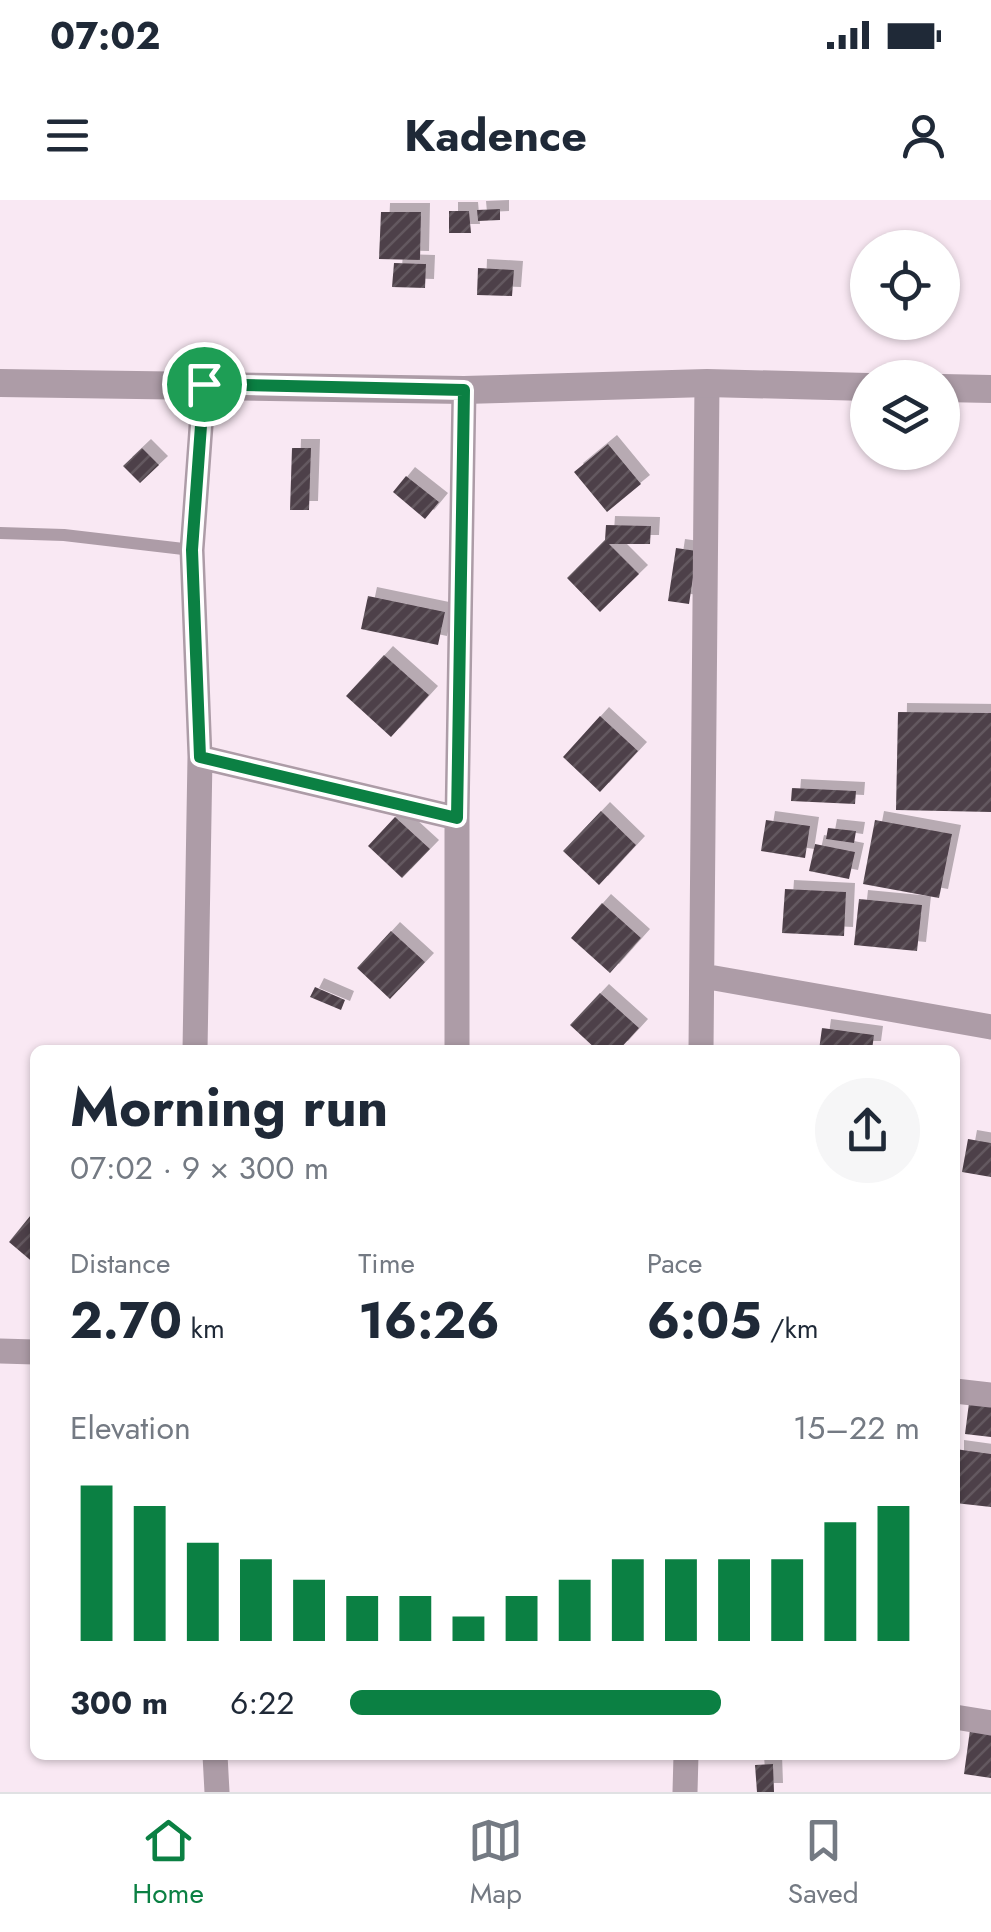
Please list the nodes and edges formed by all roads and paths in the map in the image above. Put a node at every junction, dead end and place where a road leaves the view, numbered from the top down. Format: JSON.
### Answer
{"nodes":[{"id":1,"x":0,"y":383,"type":"edge"},
{"id":2,"x":707,"y":383,"type":"junction"},
{"id":3,"x":204,"y":384,"type":"junction"},
{"id":4,"x":850,"y":387,"type":"edge"},
{"id":5,"x":960,"y":389,"type":"edge"},
{"id":6,"x":464,"y":390,"type":"junction"},
{"id":7,"x":991,"y":390,"type":"edge"},
{"id":8,"x":0,"y":533,"type":"edge"},
{"id":9,"x":192,"y":550,"type":"junction"},
{"id":10,"x":200,"y":757,"type":"junction"},
{"id":11,"x":457,"y":818,"type":"junction"},
{"id":12,"x":702,"y":976,"type":"junction"},
{"id":13,"x":991,"y":1027,"type":"edge"},
{"id":14,"x":195,"y":1045,"type":"edge"},
{"id":15,"x":456,"y":1045,"type":"edge"},
{"id":16,"x":701,"y":1045,"type":"edge"},
{"id":17,"x":0,"y":1350,"type":"edge"},
{"id":18,"x":30,"y":1352,"type":"edge"},
{"id":19,"x":960,"y":1391,"type":"edge"},
{"id":20,"x":991,"y":1396,"type":"edge"},
{"id":21,"x":960,"y":1718,"type":"edge"},
{"id":22,"x":991,"y":1722,"type":"edge"},
{"id":23,"x":215,"y":1760,"type":"edge"},
{"id":24,"x":686,"y":1760,"type":"edge"},
{"id":25,"x":217,"y":1792,"type":"edge"},
{"id":26,"x":686,"y":1792,"type":"edge"}],
"edges":[{"from":1,"to":3,"type":"street"},
{"from":2,"to":4,"type":"street"},
{"from":2,"to":6,"type":"street"},
{"from":2,"to":12,"type":"street"},
{"from":3,"to":6,"type":"street"},
{"from":3,"to":9,"type":"street"},
{"from":5,"to":7,"type":"street"},
{"from":6,"to":11,"type":"street"},
{"from":8,"to":9,"type":"lane"},
{"from":9,"to":10,"type":"street"},
{"from":10,"to":11,"type":"street"},
{"from":10,"to":14,"type":"street"},
{"from":11,"to":15,"type":"street"},
{"from":12,"to":13,"type":"street"},
{"from":12,"to":16,"type":"street"},
{"from":17,"to":18,"type":"street"},
{"from":19,"to":20,"type":"street"},
{"from":21,"to":22,"type":"street"},
{"from":23,"to":25,"type":"street"},
{"from":24,"to":26,"type":"street"}]}
